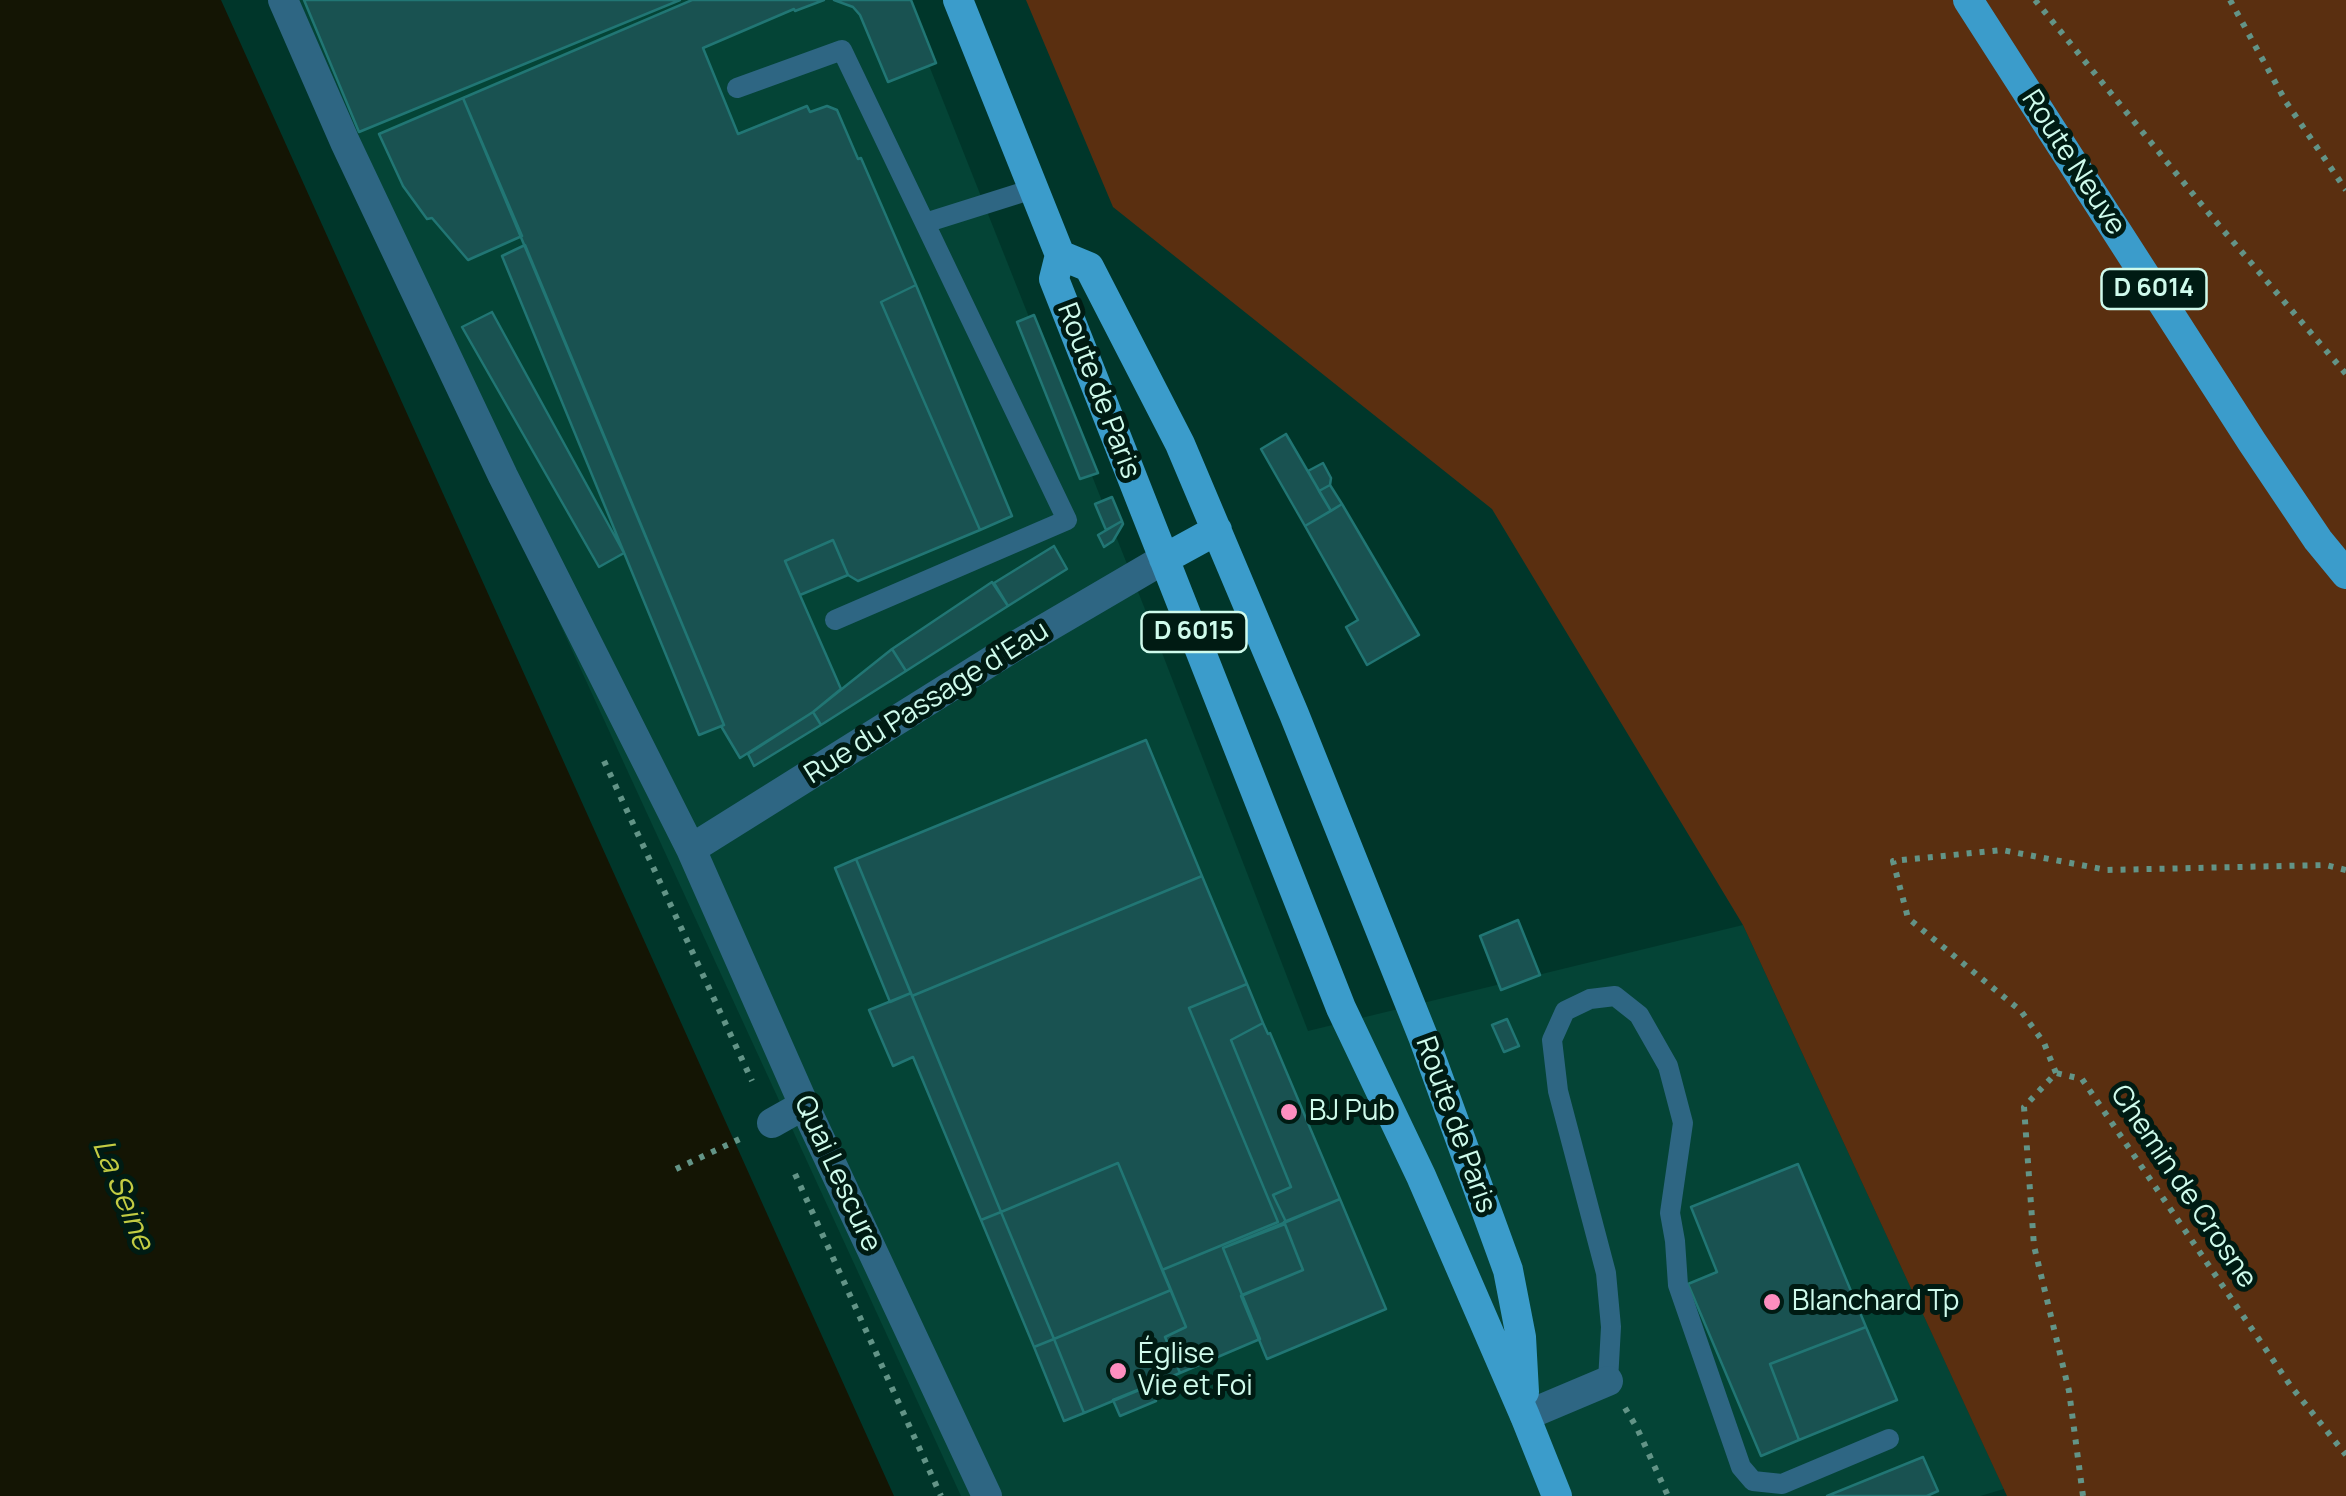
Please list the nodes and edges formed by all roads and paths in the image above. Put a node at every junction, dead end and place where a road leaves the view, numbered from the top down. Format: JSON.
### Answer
{"nodes":[{"id":1,"x":958,"y":0,"type":"edge"},
{"id":2,"x":1968,"y":0,"type":"edge"},
{"id":3,"x":2035,"y":0,"type":"edge"},
{"id":4,"x":2230,"y":0,"type":"edge"},
{"id":5,"x":269,"y":1,"type":"edge"},
{"id":6,"x":737,"y":88,"type":"dead end"},
{"id":7,"x":1033,"y":189,"type":"junction"},
{"id":8,"x":2346,"y":190,"type":"edge"},
{"id":9,"x":925,"y":223,"type":"junction"},
{"id":10,"x":1060,"y":255,"type":"junction"},
{"id":11,"x":2346,"y":374,"type":"edge"},
{"id":12,"x":1217,"y":530,"type":"junction"},
{"id":13,"x":1164,"y":559,"type":"junction"},
{"id":14,"x":2346,"y":574,"type":"edge"},
{"id":15,"x":835,"y":620,"type":"dead end"},
{"id":16,"x":691,"y":849,"type":"junction"},
{"id":17,"x":2346,"y":870,"type":"edge"},
{"id":18,"x":2056,"y":1073,"type":"junction"},
{"id":19,"x":804,"y":1105,"type":"junction"},
{"id":20,"x":772,"y":1123,"type":"joint"},
{"id":21,"x":676,"y":1169,"type":"dead end"},
{"id":22,"x":1608,"y":1382,"type":"junction"},
{"id":23,"x":1525,"y":1416,"type":"junction"},
{"id":24,"x":1889,"y":1439,"type":"dead end"},
{"id":25,"x":2346,"y":1454,"type":"edge"},
{"id":26,"x":987,"y":1496,"type":"edge"},
{"id":27,"x":1557,"y":1496,"type":"edge"},
{"id":28,"x":1668,"y":1496,"type":"edge"},
{"id":29,"x":2083,"y":1496,"type":"edge"}],
"edges":[{"from":1,"to":7,"type":"main road","number":"D 6015"},
{"from":2,"to":14,"type":"main road","name":"Route Neuve","number":"D 6014"},
{"from":3,"to":11,"type":"path"},
{"from":4,"to":8,"type":"path"},
{"from":5,"to":16,"type":"street","name":"Quai Lescure"},
{"from":6,"to":9,"type":"lane"},
{"from":7,"to":9,"type":"lane"},
{"from":7,"to":10,"type":"main road","number":"D 6015"},
{"from":9,"to":15,"type":"lane"},
{"from":10,"to":12,"type":"main road","name":"Route de Paris","number":"D 6015"},
{"from":10,"to":13,"type":"main road","name":"Route de Paris","number":"D 6015"},
{"from":12,"to":13,"type":"main road"},
{"from":12,"to":23,"type":"main road","name":"Route de Paris","number":"D 6015"},
{"from":13,"to":16,"type":"street","name":"Rue du Passage d'Eau"},
{"from":13,"to":23,"type":"main road","name":"Route de Paris","number":"D 6015"},
{"from":16,"to":19,"type":"street","name":"Quai Lescure"},
{"from":17,"to":18,"type":"path"},
{"from":18,"to":25,"type":"path","name":"Chemin de Crosne"},
{"from":18,"to":29,"type":"path"},
{"from":19,"to":20,"type":"street"},
{"from":19,"to":26,"type":"street","name":"Quai Lescure"},
{"from":20,"to":21,"type":"path"},
{"from":22,"to":23,"type":"street"},
{"from":22,"to":24,"type":"lane"},
{"from":22,"to":28,"type":"path"},
{"from":23,"to":27,"type":"main road","name":"Route de Paris","number":"D 6015"}]}
